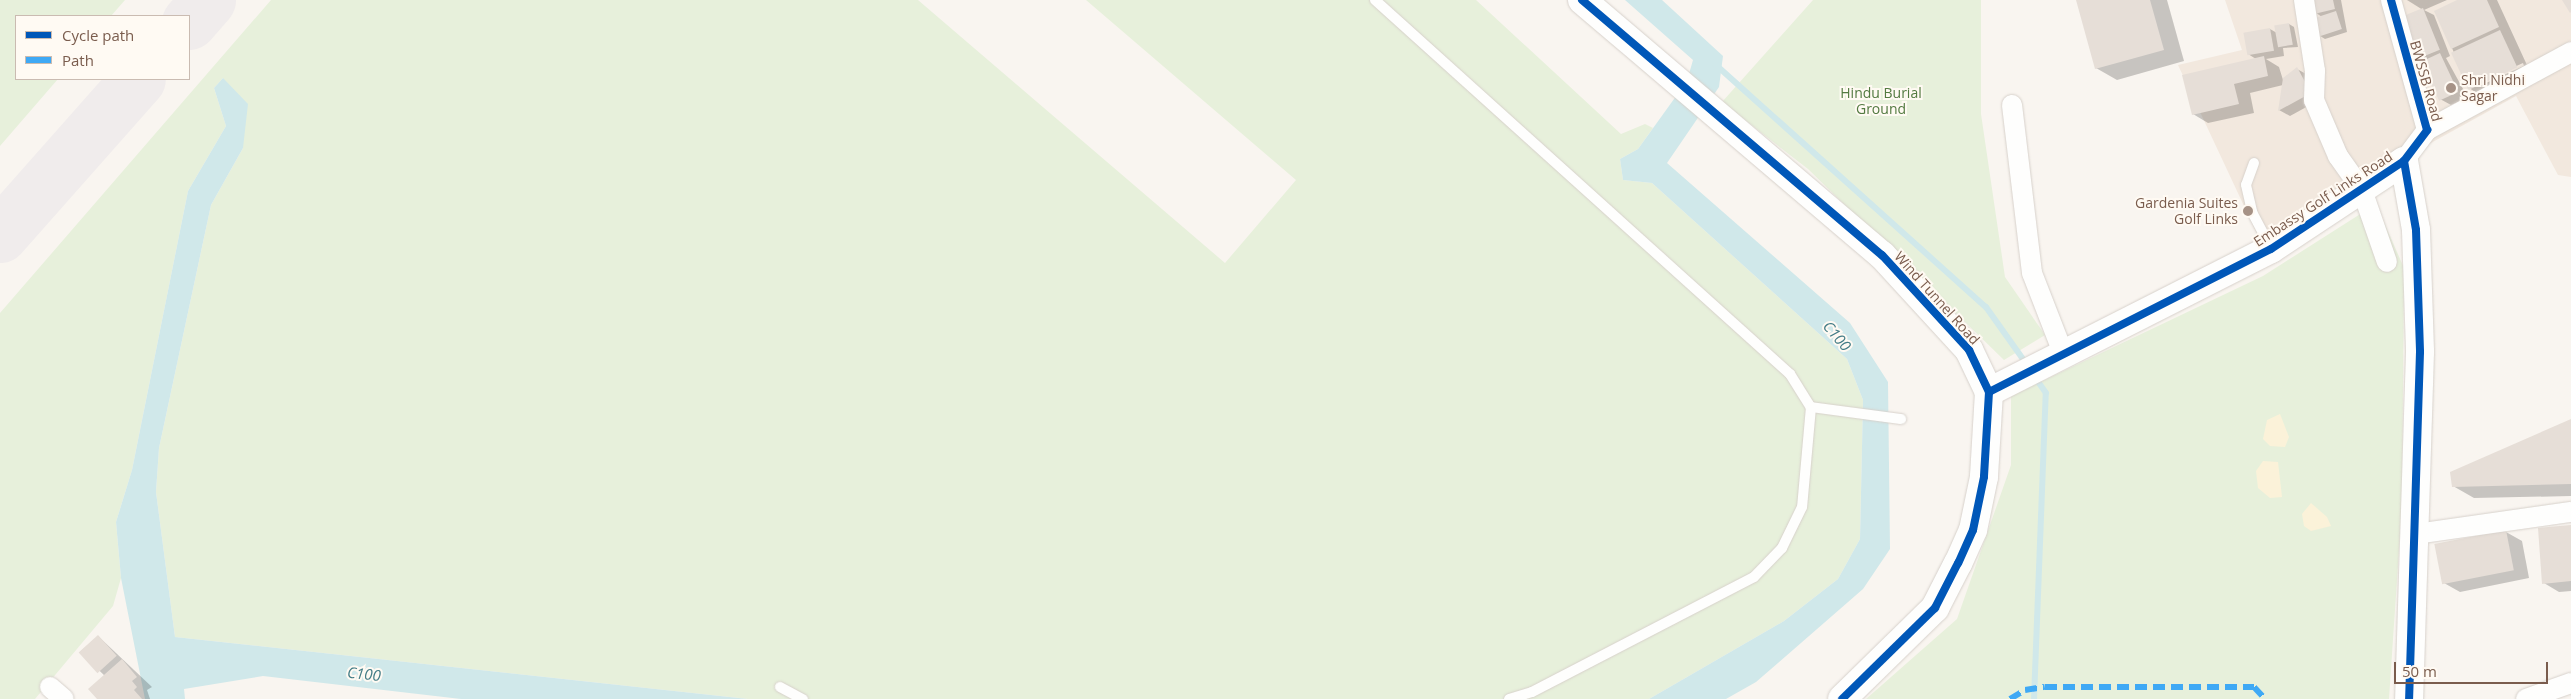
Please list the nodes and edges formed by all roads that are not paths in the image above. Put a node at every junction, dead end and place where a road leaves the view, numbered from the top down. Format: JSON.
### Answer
{"nodes":[{"id":1,"x":1375,"y":0,"type":"edge"},
{"id":2,"x":1582,"y":0,"type":"edge"},
{"id":3,"x":2304,"y":0,"type":"edge"},
{"id":4,"x":2391,"y":0,"type":"edge"},
{"id":5,"x":2571,"y":52,"type":"edge"},
{"id":6,"x":2012,"y":105,"type":"dead end"},
{"id":7,"x":2427,"y":130,"type":"junction"},
{"id":8,"x":2404,"y":161,"type":"junction"},
{"id":9,"x":2254,"y":163,"type":"dead end"},
{"id":10,"x":2362,"y":190,"type":"junction"},
{"id":11,"x":2271,"y":249,"type":"junction"},
{"id":12,"x":2387,"y":262,"type":"dead end"},
{"id":13,"x":2042,"y":363,"type":"junction"},
{"id":14,"x":1989,"y":392,"type":"junction"},
{"id":15,"x":1811,"y":407,"type":"junction"},
{"id":16,"x":1902,"y":419,"type":"dead end"},
{"id":17,"x":2571,"y":512,"type":"edge"},
{"id":18,"x":2416,"y":534,"type":"junction"},
{"id":19,"x":2571,"y":683,"type":"edge"},
{"id":20,"x":780,"y":687,"type":"dead end"},
{"id":21,"x":803,"y":699,"type":"edge"},
{"id":22,"x":1509,"y":699,"type":"edge"},
{"id":23,"x":1842,"y":699,"type":"edge"},
{"id":24,"x":2409,"y":699,"type":"edge"},
{"id":25,"x":2526,"y":699,"type":"edge"}],
"edges":[{"from":1,"to":15,"type":"lane"},
{"from":2,"to":14,"type":"street","name":"Wind Tunnel Road"},
{"from":3,"to":10,"type":"street"},
{"from":4,"to":7,"type":"street","name":"BWSSB Road"},
{"from":5,"to":7,"type":"street"},
{"from":6,"to":13,"type":"street"},
{"from":7,"to":8,"type":"street","name":"BWSSB Road"},
{"from":8,"to":10,"type":"street","name":"Embassy Golf Links Road"},
{"from":8,"to":18,"type":"street","name":"Embassy Golf Links Road"},
{"from":9,"to":11,"type":"lane"},
{"from":10,"to":11,"type":"street","name":"Embassy Golf Links Road"},
{"from":10,"to":12,"type":"street"},
{"from":11,"to":13,"type":"street","name":"Embassy Golf Links Road"},
{"from":13,"to":14,"type":"street","name":"Embassy Golf Links Road"},
{"from":14,"to":23,"type":"street"},
{"from":15,"to":16,"type":"lane"},
{"from":15,"to":22,"type":"lane"},
{"from":17,"to":18,"type":"street"},
{"from":18,"to":24,"type":"street","name":"Embassy Golf Links Road"},
{"from":19,"to":25,"type":"street"},
{"from":20,"to":21,"type":"lane"}]}
